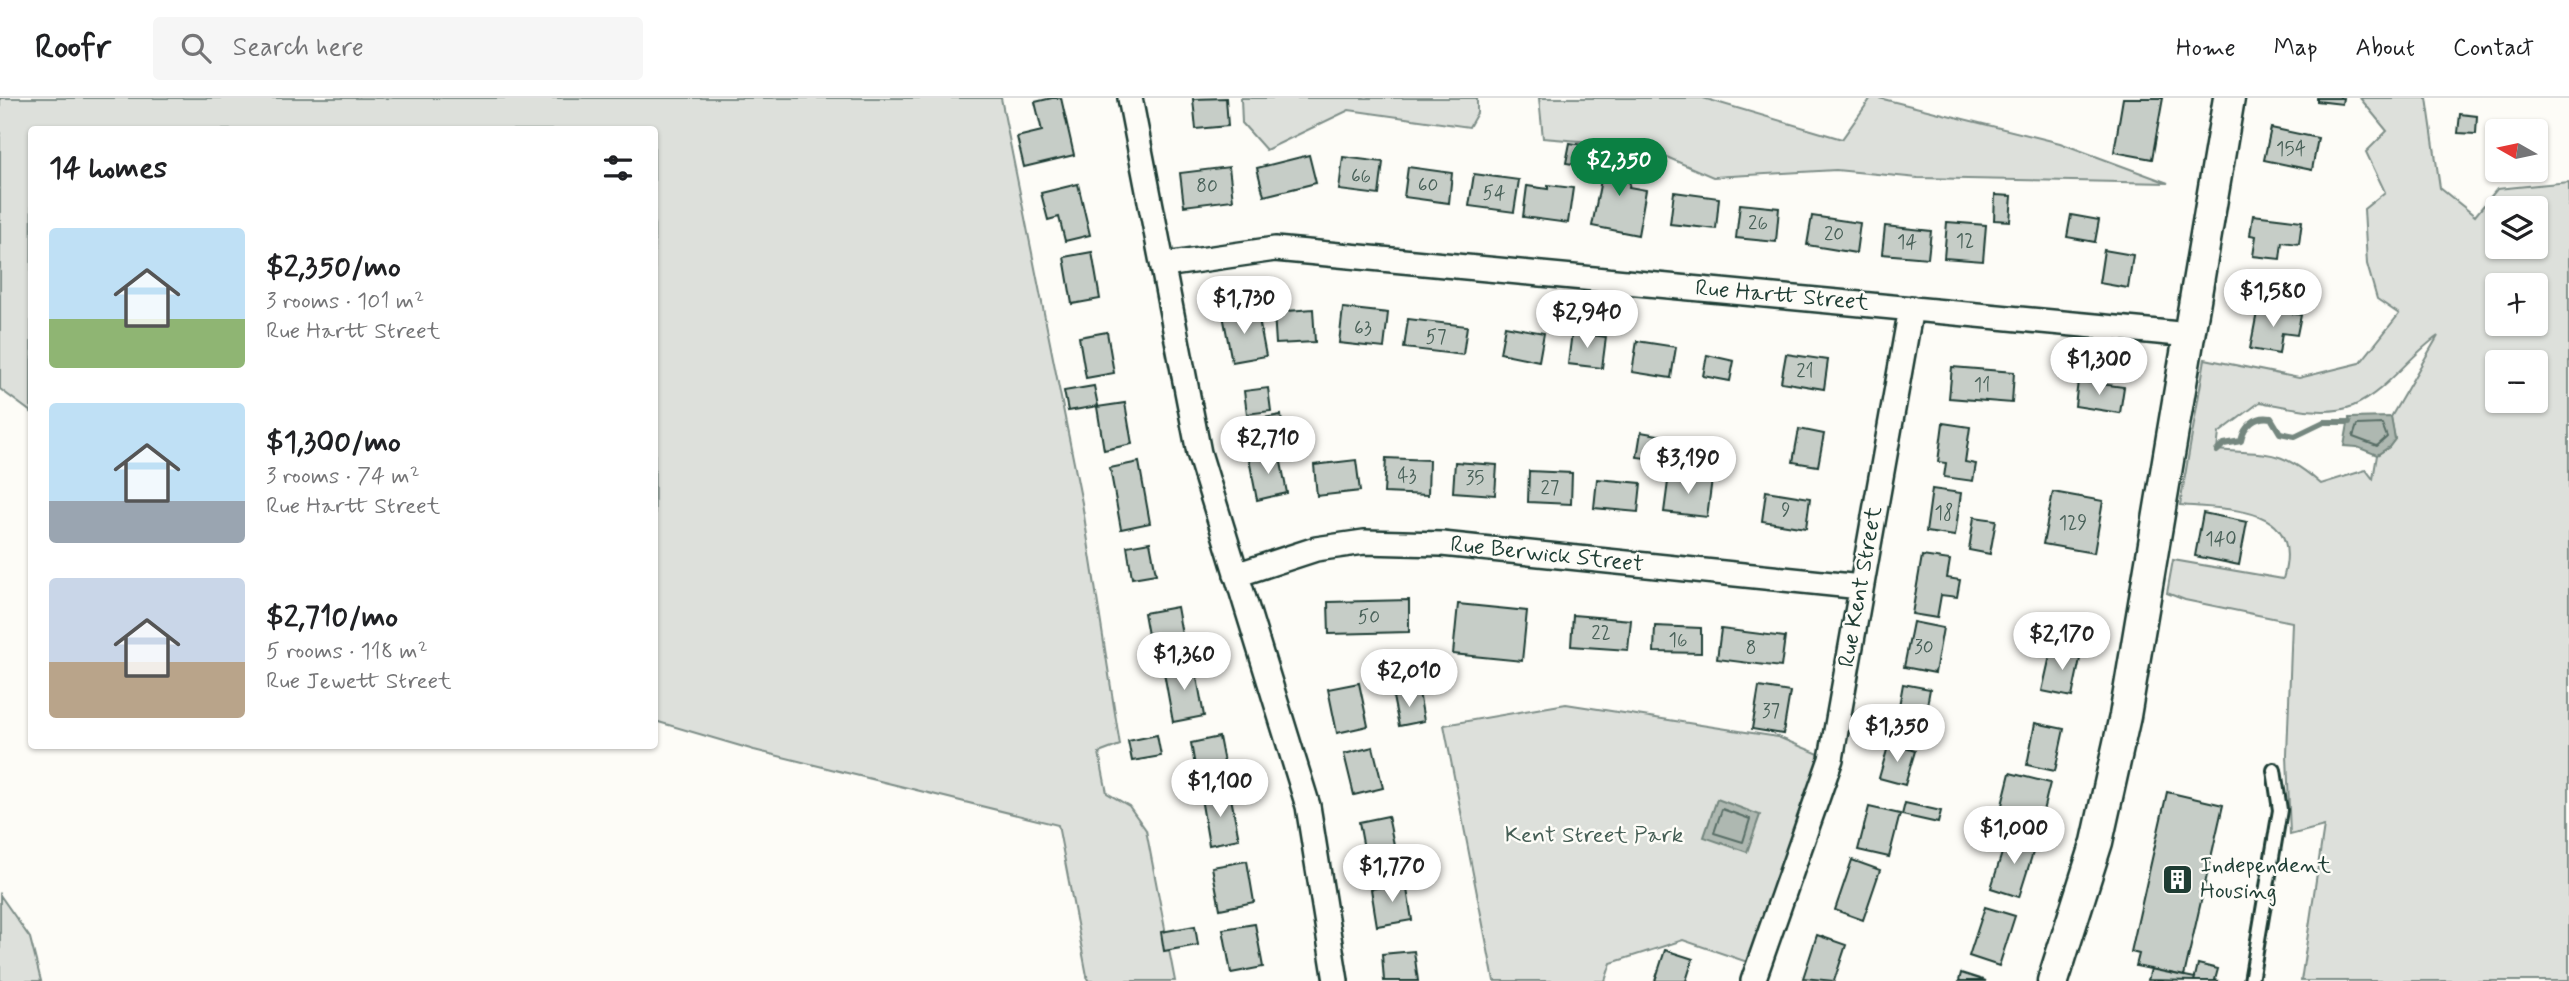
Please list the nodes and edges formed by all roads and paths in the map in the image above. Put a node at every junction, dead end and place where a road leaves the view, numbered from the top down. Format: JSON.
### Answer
{"nodes":[{"id":1,"x":1130,"y":98,"type":"edge"},
{"id":2,"x":2229,"y":98,"type":"edge"},
{"id":3,"x":1165,"y":265,"type":"junction"},
{"id":4,"x":1911,"y":308,"type":"junction"},
{"id":5,"x":2190,"y":335,"type":"junction"},
{"id":6,"x":1236,"y":575,"type":"junction"},
{"id":7,"x":1861,"y":587,"type":"junction"},
{"id":8,"x":2274,"y":770,"type":"dead end"},
{"id":9,"x":1336,"y":981,"type":"edge"},
{"id":10,"x":1753,"y":981,"type":"edge"},
{"id":11,"x":2053,"y":981,"type":"edge"},
{"id":12,"x":2251,"y":981,"type":"edge"}],
"edges":[{"from":1,"to":3,"type":"street"},
{"from":2,"to":5,"type":"street"},
{"from":3,"to":4,"type":"street","name":"Rue Hartt Street"},
{"from":3,"to":6,"type":"street"},
{"from":4,"to":5,"type":"street","name":"Rue Hartt Street"},
{"from":4,"to":7,"type":"street","name":"Rue Kent Street"},
{"from":5,"to":11,"type":"street"},
{"from":6,"to":7,"type":"street","name":"Rue Berwick Street"},
{"from":6,"to":9,"type":"street"},
{"from":7,"to":10,"type":"street","name":"Rue Kent Street"},
{"from":8,"to":12,"type":"lane"}]}
